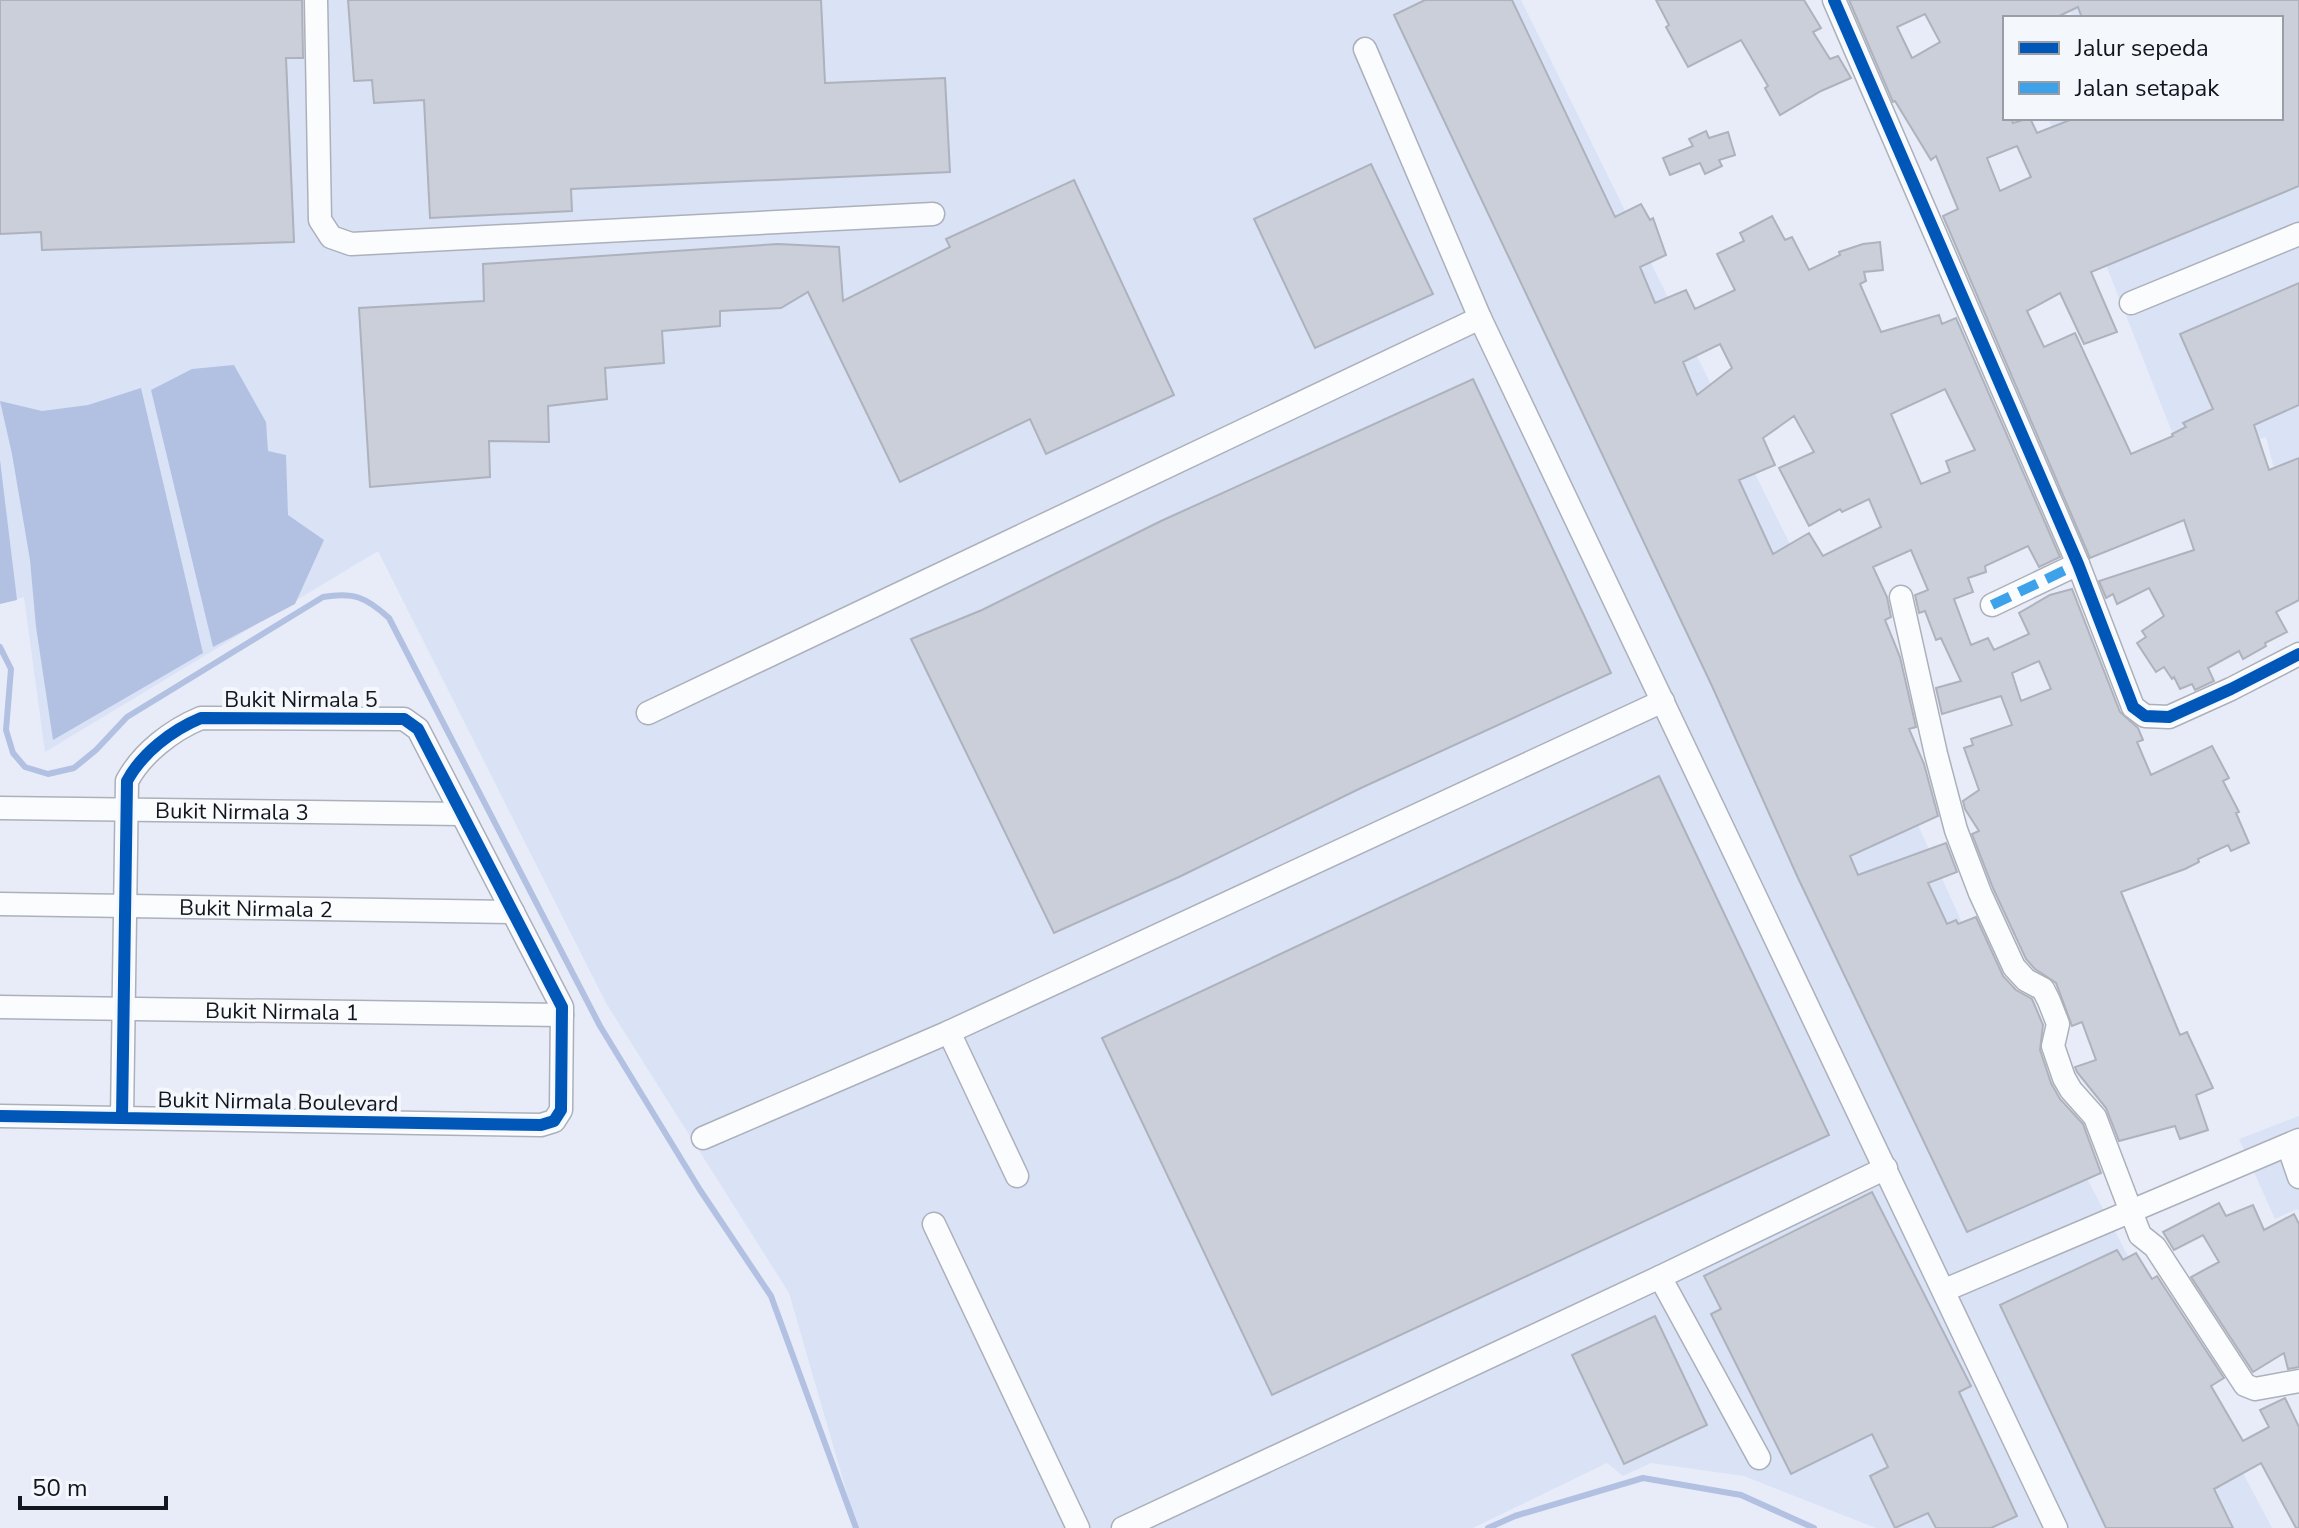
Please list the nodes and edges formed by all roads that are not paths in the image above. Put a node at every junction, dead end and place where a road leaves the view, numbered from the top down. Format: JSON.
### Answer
{"nodes":[{"id":1,"x":316,"y":0,"type":"edge"},
{"id":2,"x":1834,"y":0,"type":"edge"},
{"id":3,"x":1365,"y":49,"type":"dead end"},
{"id":4,"x":933,"y":214,"type":"dead end"},
{"id":5,"x":2299,"y":234,"type":"edge"},
{"id":6,"x":2131,"y":303,"type":"dead end"},
{"id":7,"x":1480,"y":318,"type":"junction"},
{"id":8,"x":2078,"y":564,"type":"junction"},
{"id":9,"x":1901,"y":597,"type":"dead end"},
{"id":10,"x":1992,"y":605,"type":"dead end"},
{"id":11,"x":2299,"y":654,"type":"edge"},
{"id":12,"x":1663,"y":701,"type":"junction"},
{"id":13,"x":648,"y":713,"type":"dead end"},
{"id":14,"x":0,"y":808,"type":"edge"},
{"id":15,"x":127,"y":810,"type":"junction"},
{"id":16,"x":462,"y":814,"type":"junction"},
{"id":17,"x":0,"y":904,"type":"edge"},
{"id":18,"x":126,"y":906,"type":"junction"},
{"id":19,"x":513,"y":912,"type":"junction"},
{"id":20,"x":0,"y":1007,"type":"edge"},
{"id":21,"x":124,"y":1009,"type":"junction"},
{"id":22,"x":562,"y":1015,"type":"junction"},
{"id":23,"x":949,"y":1032,"type":"junction"},
{"id":24,"x":0,"y":1116,"type":"edge"},
{"id":25,"x":122,"y":1118,"type":"junction"},
{"id":26,"x":703,"y":1138,"type":"dead end"},
{"id":27,"x":2294,"y":1142,"type":"edge"},
{"id":28,"x":1886,"y":1168,"type":"junction"},
{"id":29,"x":1017,"y":1176,"type":"dead end"},
{"id":30,"x":2299,"y":1177,"type":"edge"},
{"id":31,"x":2133,"y":1210,"type":"junction"},
{"id":32,"x":934,"y":1224,"type":"dead end"},
{"id":33,"x":1660,"y":1277,"type":"junction"},
{"id":34,"x":1945,"y":1290,"type":"junction"},
{"id":35,"x":2299,"y":1381,"type":"edge"},
{"id":36,"x":1759,"y":1458,"type":"dead end"},
{"id":37,"x":1078,"y":1528,"type":"edge"},
{"id":38,"x":1123,"y":1528,"type":"edge"},
{"id":39,"x":2056,"y":1528,"type":"edge"}],
"edges":[{"from":1,"to":4,"type":"street"},
{"from":2,"to":8,"type":"street"},
{"from":3,"to":7,"type":"street"},
{"from":5,"to":6,"type":"street"},
{"from":7,"to":12,"type":"street"},
{"from":7,"to":13,"type":"street"},
{"from":8,"to":10,"type":"street"},
{"from":8,"to":11,"type":"street"},
{"from":9,"to":31,"type":"street"},
{"from":12,"to":23,"type":"street"},
{"from":12,"to":28,"type":"street"},
{"from":14,"to":15,"type":"street","name":"Bukit Nirmala 3"},
{"from":15,"to":16,"type":"street","name":"Bukit Nirmala 3"},
{"from":15,"to":16,"type":"street","name":"Bukit Nirmala 5"},
{"from":15,"to":18,"type":"street"},
{"from":16,"to":19,"type":"street"},
{"from":17,"to":18,"type":"street","name":"Bukit Nirmala 2"},
{"from":18,"to":19,"type":"street","name":"Bukit Nirmala 2"},
{"from":18,"to":21,"type":"street"},
{"from":19,"to":22,"type":"street"},
{"from":20,"to":21,"type":"street","name":"Bukit Nirmala 1"},
{"from":21,"to":22,"type":"street","name":"Bukit Nirmala 1"},
{"from":21,"to":25,"type":"street"},
{"from":22,"to":25,"type":"street","name":"Bukit Nirmala Boulevard"},
{"from":23,"to":26,"type":"street"},
{"from":23,"to":29,"type":"street"},
{"from":24,"to":25,"type":"street","name":"Bukit Nirmala Boulevard"},
{"from":27,"to":30,"type":"street"},
{"from":27,"to":31,"type":"street"},
{"from":28,"to":33,"type":"street"},
{"from":28,"to":34,"type":"street"},
{"from":31,"to":34,"type":"street"},
{"from":31,"to":35,"type":"street"},
{"from":32,"to":37,"type":"street"},
{"from":33,"to":36,"type":"street"},
{"from":33,"to":38,"type":"street"},
{"from":34,"to":39,"type":"street"}]}
